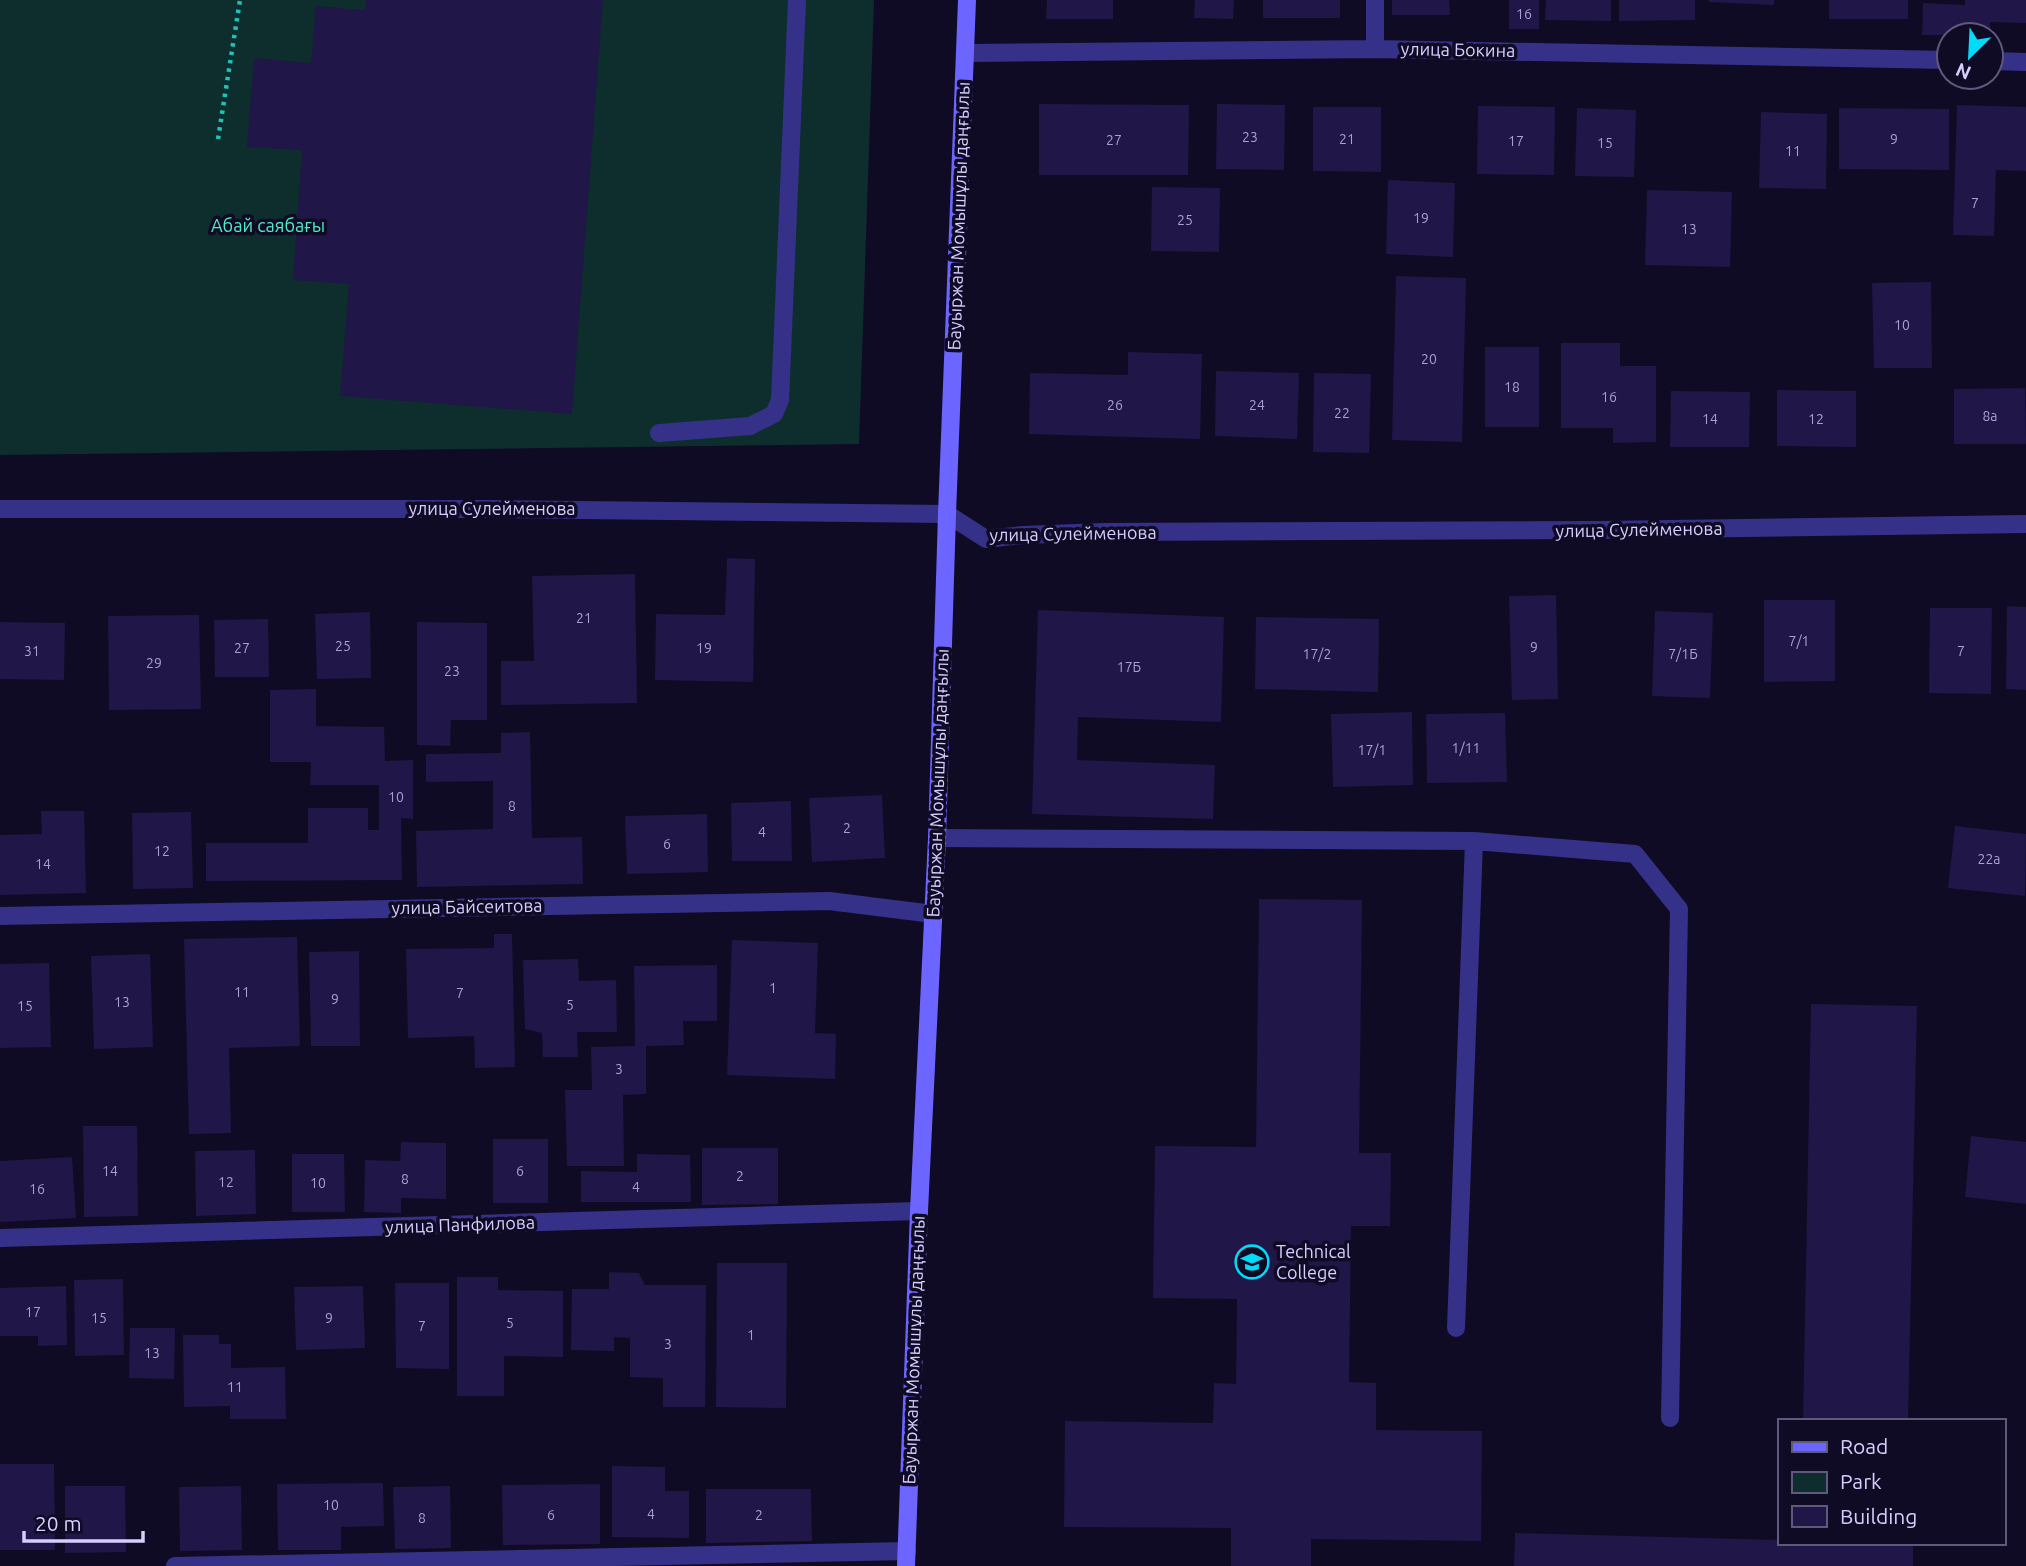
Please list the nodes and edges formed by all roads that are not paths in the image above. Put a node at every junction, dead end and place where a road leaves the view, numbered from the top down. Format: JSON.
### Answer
{"nodes":[{"id":1,"x":796,"y":0,"type":"edge"},
{"id":2,"x":967,"y":0,"type":"edge"},
{"id":3,"x":1375,"y":0,"type":"edge"},
{"id":4,"x":1375,"y":49,"type":"junction"},
{"id":5,"x":966,"y":53,"type":"junction"},
{"id":6,"x":1935,"y":60,"type":"edge"},
{"id":7,"x":2005,"y":61,"type":"edge"},
{"id":8,"x":2026,"y":62,"type":"edge"},
{"id":9,"x":659,"y":433,"type":"dead end"},
{"id":10,"x":0,"y":509,"type":"edge"},
{"id":11,"x":947,"y":514,"type":"junction"},
{"id":12,"x":2026,"y":524,"type":"edge"},
{"id":13,"x":937,"y":838,"type":"junction"},
{"id":14,"x":1474,"y":841,"type":"junction"},
{"id":15,"x":933,"y":914,"type":"junction"},
{"id":16,"x":0,"y":916,"type":"edge"},
{"id":17,"x":919,"y":1211,"type":"junction"},
{"id":18,"x":0,"y":1238,"type":"edge"},
{"id":19,"x":1456,"y":1328,"type":"dead end"},
{"id":20,"x":1670,"y":1418,"type":"dead end"},
{"id":21,"x":906,"y":1559,"type":"edge"},
{"id":22,"x":175,"y":1566,"type":"edge"}],
"edges":[{"from":1,"to":9,"type":"street"},
{"from":2,"to":5,"type":"main road","name":"Бауыржан Момышұлы даңғылы"},
{"from":3,"to":4,"type":"street"},
{"from":4,"to":5,"type":"street","name":"улица Бокина"},
{"from":4,"to":6,"type":"street","name":"улица Бокина"},
{"from":5,"to":11,"type":"main road","name":"Бауыржан Момышұлы даңғылы"},
{"from":7,"to":8,"type":"street"},
{"from":10,"to":11,"type":"street","name":"улица Сулейменова"},
{"from":11,"to":12,"type":"street","name":"улица Сулейменова"},
{"from":11,"to":13,"type":"main road","name":"Бауыржан Момышұлы даңғылы"},
{"from":13,"to":14,"type":"street"},
{"from":13,"to":15,"type":"main road","name":"Бауыржан Момышұлы даңғылы"},
{"from":14,"to":19,"type":"street"},
{"from":14,"to":20,"type":"street"},
{"from":15,"to":16,"type":"street","name":"улица Байсеитова"},
{"from":15,"to":17,"type":"main road","name":"Бауыржан Момышұлы даңғылы"},
{"from":17,"to":18,"type":"street","name":"улица Панфилова"},
{"from":17,"to":21,"type":"main road","name":"Бауыржан Момышұлы даңғылы"},
{"from":21,"to":22,"type":"street"}]}
